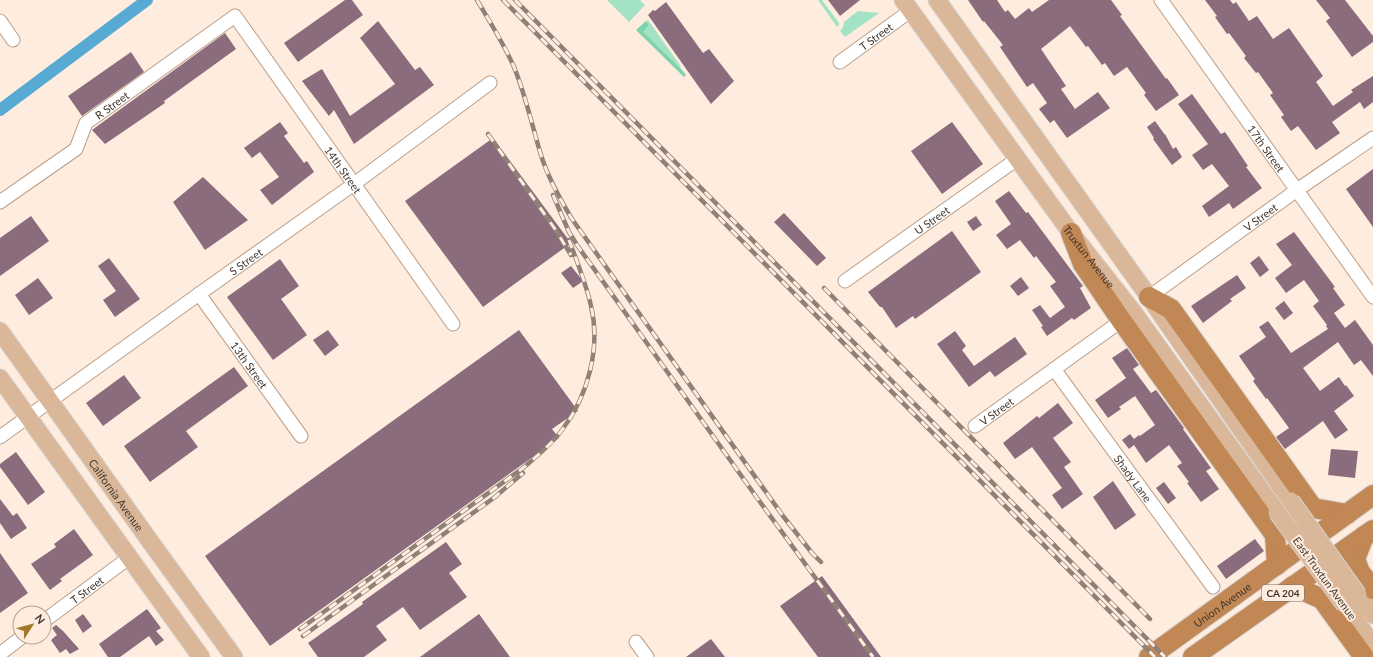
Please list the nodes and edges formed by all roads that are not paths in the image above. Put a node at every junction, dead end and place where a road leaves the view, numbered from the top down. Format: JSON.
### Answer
{"nodes":[{"id":1,"x":937,"y":0,"type":"edge"},
{"id":2,"x":1161,"y":0,"type":"edge"},
{"id":3,"x":907,"y":5,"type":"edge"},
{"id":4,"x":235,"y":16,"type":"joint"},
{"id":5,"x":0,"y":21,"type":"edge"},
{"id":6,"x":13,"y":40,"type":"dead end"},
{"id":7,"x":840,"y":62,"type":"dead end"},
{"id":8,"x":490,"y":83,"type":"dead end"},
{"id":9,"x":1373,"y":138,"type":"edge"},
{"id":10,"x":1017,"y":159,"type":"junction"},
{"id":11,"x":354,"y":184,"type":"junction"},
{"id":12,"x":1297,"y":190,"type":"junction"},
{"id":13,"x":0,"y":202,"type":"edge"},
{"id":14,"x":1071,"y":233,"type":"junction"},
{"id":15,"x":845,"y":281,"type":"dead end"},
{"id":16,"x":199,"y":294,"type":"junction"},
{"id":17,"x":1373,"y":296,"type":"edge"},
{"id":18,"x":1149,"y":297,"type":"junction"},
{"id":19,"x":1127,"y":316,"type":"junction"},
{"id":20,"x":453,"y":324,"type":"dead end"},
{"id":21,"x":0,"y":331,"type":"edge"},
{"id":22,"x":1054,"y":369,"type":"junction"},
{"id":23,"x":0,"y":378,"type":"edge"},
{"id":24,"x":50,"y":400,"type":"junction"},
{"id":25,"x":29,"y":417,"type":"junction"},
{"id":26,"x":975,"y":426,"type":"dead end"},
{"id":27,"x":301,"y":436,"type":"dead end"},
{"id":28,"x":0,"y":437,"type":"edge"},
{"id":29,"x":1373,"y":495,"type":"edge"},
{"id":30,"x":1290,"y":501,"type":"joint"},
{"id":31,"x":1313,"y":508,"type":"junction"},
{"id":32,"x":1347,"y":514,"type":"junction"},
{"id":33,"x":1368,"y":533,"type":"edge"},
{"id":34,"x":1275,"y":535,"type":"junction"},
{"id":35,"x":130,"y":557,"type":"junction"},
{"id":36,"x":1277,"y":565,"type":"junction"},
{"id":37,"x":1360,"y":572,"type":"junction"},
{"id":38,"x":1293,"y":586,"type":"junction"},
{"id":39,"x":1213,"y":588,"type":"dead end"},
{"id":40,"x":186,"y":591,"type":"junction"},
{"id":41,"x":1365,"y":592,"type":"edge"},
{"id":42,"x":1322,"y":599,"type":"junction"},
{"id":43,"x":52,"y":615,"type":"edge"},
{"id":44,"x":1373,"y":615,"type":"edge"},
{"id":45,"x":636,"y":642,"type":"dead end"},
{"id":46,"x":12,"y":645,"type":"edge"},
{"id":47,"x":1373,"y":645,"type":"edge"},
{"id":48,"x":0,"y":654,"type":"edge"},
{"id":49,"x":201,"y":657,"type":"edge"},
{"id":50,"x":234,"y":657,"type":"edge"},
{"id":51,"x":647,"y":657,"type":"edge"},
{"id":52,"x":1149,"y":657,"type":"edge"},
{"id":53,"x":1193,"y":657,"type":"edge"},
{"id":54,"x":1364,"y":657,"type":"edge"}],
"edges":[{"from":1,"to":18,"type":"main road","name":"Truxtun Avenue"},
{"from":2,"to":12,"type":"street","name":"17th Street"},
{"from":3,"to":7,"type":"street","name":"T Street"},
{"from":3,"to":10,"type":"main road","name":"Truxtun Avenue"},
{"from":4,"to":11,"type":"street","name":"14th Street"},
{"from":4,"to":13,"type":"street","name":"R Street"},
{"from":5,"to":6,"type":"street"},
{"from":8,"to":11,"type":"street","name":"S Street"},
{"from":9,"to":12,"type":"street","name":"V Street"},
{"from":10,"to":14,"type":"main road","name":"Truxtun Avenue"},
{"from":10,"to":15,"type":"street","name":"U Street"},
{"from":11,"to":16,"type":"street","name":"S Street"},
{"from":11,"to":20,"type":"street","name":"14th Street"},
{"from":12,"to":17,"type":"street","name":"17th Street"},
{"from":12,"to":18,"type":"street","name":"V Street"},
{"from":14,"to":18,"type":"main road","name":"Truxtun Avenue"},
{"from":14,"to":19,"type":"highway"},
{"from":16,"to":24,"type":"street","name":"S Street"},
{"from":16,"to":27,"type":"street","name":"13th Street"},
{"from":18,"to":30,"type":"main road","name":"Truxtun Avenue"},
{"from":18,"to":31,"type":"highway"},
{"from":19,"to":22,"type":"street","name":"V Street"},
{"from":19,"to":34,"type":"highway"},
{"from":19,"to":47,"type":"main road","name":"East Truxtun Avenue","bridge":true},
{"from":21,"to":24,"type":"main road","name":"California Avenue"},
{"from":22,"to":26,"type":"street","name":"V Street"},
{"from":22,"to":39,"type":"street","name":"Shady Lane"},
{"from":23,"to":25,"type":"main road"},
{"from":24,"to":25,"type":"street","name":"S Street"},
{"from":24,"to":40,"type":"main road","name":"California Avenue"},
{"from":25,"to":28,"type":"street","name":"S Street"},
{"from":25,"to":35,"type":"main road"},
{"from":29,"to":32,"type":"highway","name":"Union Avenue","number":"CA 204"},
{"from":30,"to":41,"type":"main road","name":"East Truxtun Avenue","bridge":true},
{"from":31,"to":32,"type":"highway"},
{"from":31,"to":34,"type":"highway"},
{"from":32,"to":36,"type":"highway","name":"Union Avenue","number":"CA 204"},
{"from":33,"to":37,"type":"highway"},
{"from":33,"to":38,"type":"highway","number":"CA 204"},
{"from":34,"to":36,"type":"highway"},
{"from":35,"to":40,"type":"main road"},
{"from":35,"to":43,"type":"street","name":"T Street"},
{"from":35,"to":49,"type":"main road"},
{"from":36,"to":52,"type":"highway","name":"Union Avenue","number":"CA 204"},
{"from":37,"to":41,"type":"highway"},
{"from":37,"to":42,"type":"highway"},
{"from":38,"to":42,"type":"highway"},
{"from":38,"to":53,"type":"highway","number":"CA 204"},
{"from":40,"to":50,"type":"main road","name":"California Avenue"},
{"from":41,"to":44,"type":"main road","name":"East Truxtun Avenue"},
{"from":42,"to":54,"type":"highway"},
{"from":45,"to":51,"type":"street"},
{"from":46,"to":48,"type":"street"}]}
